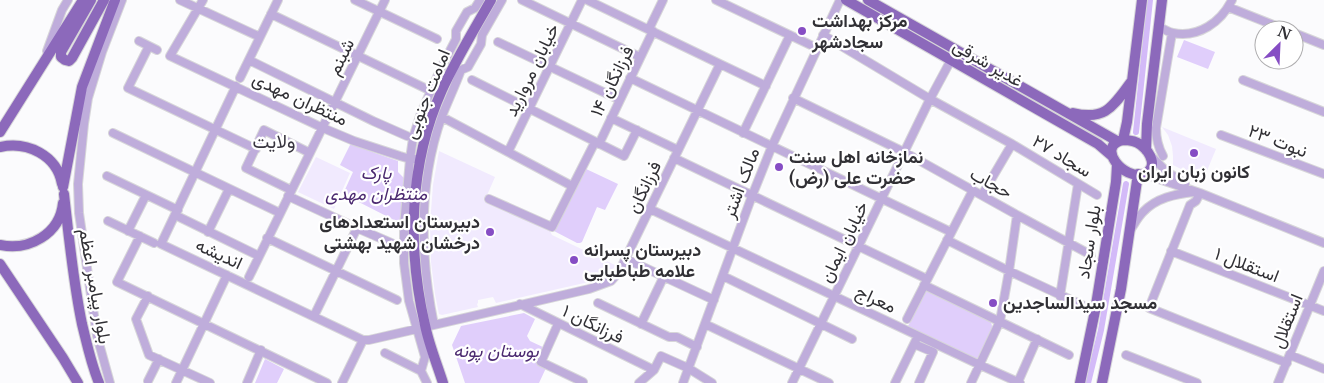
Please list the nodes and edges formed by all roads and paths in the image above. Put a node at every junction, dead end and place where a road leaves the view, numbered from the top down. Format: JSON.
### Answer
{"nodes":[{"id":1,"x":68,"y":0,"type":"edge"},
{"id":2,"x":83,"y":0,"type":"edge"},
{"id":3,"x":91,"y":0,"type":"edge"},
{"id":4,"x":104,"y":0,"type":"edge"},
{"id":5,"x":116,"y":0,"type":"edge"},
{"id":6,"x":122,"y":0,"type":"edge"},
{"id":7,"x":180,"y":0,"type":"edge"},
{"id":8,"x":203,"y":0,"type":"edge"},
{"id":9,"x":278,"y":0,"type":"edge"},
{"id":10,"x":355,"y":0,"type":"edge"},
{"id":11,"x":385,"y":0,"type":"edge"},
{"id":12,"x":480,"y":0,"type":"edge"},
{"id":13,"x":491,"y":0,"type":"edge"},
{"id":14,"x":502,"y":0,"type":"edge"},
{"id":15,"x":522,"y":0,"type":"edge"},
{"id":16,"x":582,"y":0,"type":"edge"},
{"id":17,"x":587,"y":0,"type":"edge"},
{"id":18,"x":663,"y":0,"type":"edge"},
{"id":19,"x":716,"y":0,"type":"edge"},
{"id":20,"x":840,"y":0,"type":"edge"},
{"id":21,"x":846,"y":0,"type":"edge"},
{"id":22,"x":868,"y":0,"type":"edge"},
{"id":23,"x":1142,"y":0,"type":"edge"},
{"id":24,"x":1162,"y":0,"type":"edge"},
{"id":25,"x":1230,"y":4,"type":"edge"},
{"id":26,"x":198,"y":8,"type":"junction"},
{"id":27,"x":380,"y":12,"type":"junction"},
{"id":28,"x":271,"y":14,"type":"junction"},
{"id":29,"x":1262,"y":20,"type":"edge"},
{"id":30,"x":461,"y":21,"type":"junction"},
{"id":31,"x":571,"y":24,"type":"junction"},
{"id":32,"x":1158,"y":26,"type":"junction"},
{"id":33,"x":474,"y":28,"type":"junction"},
{"id":34,"x":651,"y":30,"type":"junction"},
{"id":35,"x":1172,"y":33,"type":"junction"},
{"id":36,"x":790,"y":35,"type":"junction"},
{"id":37,"x":823,"y":35,"type":"junction"},
{"id":38,"x":260,"y":37,"type":"junction"},
{"id":39,"x":1304,"y":37,"type":"edge"},
{"id":40,"x":437,"y":39,"type":"dead end"},
{"id":41,"x":138,"y":41,"type":"dead end"},
{"id":42,"x":498,"y":42,"type":"dead end"},
{"id":43,"x":1324,"y":45,"type":"edge"},
{"id":44,"x":149,"y":46,"type":"junction"},
{"id":45,"x":462,"y":48,"type":"junction"},
{"id":46,"x":817,"y":48,"type":"junction"},
{"id":47,"x":158,"y":50,"type":"dead end"},
{"id":48,"x":474,"y":54,"type":"junction"},
{"id":49,"x":358,"y":56,"type":"junction"},
{"id":50,"x":640,"y":57,"type":"junction"},
{"id":51,"x":249,"y":60,"type":"junction"},
{"id":52,"x":951,"y":60,"type":"junction"},
{"id":53,"x":720,"y":64,"type":"junction"},
{"id":54,"x":42,"y":67,"type":"junction"},
{"id":55,"x":550,"y":67,"type":"junction"},
{"id":56,"x":240,"y":78,"type":"dead end"},
{"id":57,"x":630,"y":78,"type":"junction"},
{"id":58,"x":472,"y":80,"type":"dead end"},
{"id":59,"x":1243,"y":80,"type":"dead end"},
{"id":60,"x":1132,"y":81,"type":"junction"},
{"id":61,"x":236,"y":86,"type":"junction"},
{"id":62,"x":766,"y":86,"type":"junction"},
{"id":63,"x":431,"y":91,"type":"junction"},
{"id":64,"x":794,"y":98,"type":"junction"},
{"id":65,"x":930,"y":99,"type":"junction"},
{"id":66,"x":620,"y":100,"type":"junction"},
{"id":67,"x":335,"y":103,"type":"junction"},
{"id":68,"x":530,"y":110,"type":"junction"},
{"id":69,"x":697,"y":111,"type":"junction"},
{"id":70,"x":1062,"y":111,"type":"junction"},
{"id":71,"x":1324,"y":112,"type":"edge"},
{"id":72,"x":442,"y":118,"type":"junction"},
{"id":73,"x":611,"y":118,"type":"junction"},
{"id":74,"x":323,"y":128,"type":"junction"},
{"id":75,"x":216,"y":129,"type":"junction"},
{"id":76,"x":637,"y":130,"type":"junction"},
{"id":77,"x":0,"y":132,"type":"edge"},
{"id":78,"x":113,"y":133,"type":"dead end"},
{"id":79,"x":743,"y":133,"type":"junction"},
{"id":80,"x":1222,"y":135,"type":"dead end"},
{"id":81,"x":407,"y":136,"type":"dead end"},
{"id":82,"x":1120,"y":140,"type":"junction"},
{"id":83,"x":597,"y":143,"type":"junction"},
{"id":84,"x":1012,"y":144,"type":"junction"},
{"id":85,"x":772,"y":146,"type":"junction"},
{"id":86,"x":0,"y":147,"type":"edge"},
{"id":87,"x":256,"y":149,"type":"junction"},
{"id":88,"x":678,"y":150,"type":"junction"},
{"id":89,"x":310,"y":152,"type":"junction"},
{"id":90,"x":508,"y":152,"type":"junction"},
{"id":91,"x":904,"y":152,"type":"junction"},
{"id":92,"x":1148,"y":152,"type":"junction"},
{"id":93,"x":421,"y":155,"type":"junction"},
{"id":94,"x":1163,"y":156,"type":"dead end"},
{"id":95,"x":674,"y":158,"type":"junction"},
{"id":96,"x":1115,"y":160,"type":"junction"},
{"id":97,"x":196,"y":172,"type":"junction"},
{"id":98,"x":1141,"y":174,"type":"junction"},
{"id":99,"x":1324,"y":174,"type":"edge"},
{"id":100,"x":107,"y":176,"type":"dead end"},
{"id":101,"x":1078,"y":184,"type":"junction"},
{"id":102,"x":572,"y":186,"type":"junction"},
{"id":103,"x":229,"y":189,"type":"junction"},
{"id":104,"x":973,"y":190,"type":"junction"},
{"id":105,"x":64,"y":191,"type":"junction"},
{"id":106,"x":1199,"y":192,"type":"junction"},
{"id":107,"x":289,"y":193,"type":"junction"},
{"id":108,"x":1097,"y":194,"type":"dead end"},
{"id":109,"x":146,"y":195,"type":"junction"},
{"id":110,"x":982,"y":195,"type":"junction"},
{"id":111,"x":752,"y":196,"type":"junction"},
{"id":112,"x":489,"y":198,"type":"dead end"},
{"id":113,"x":882,"y":198,"type":"junction"},
{"id":114,"x":650,"y":209,"type":"junction"},
{"id":115,"x":176,"y":213,"type":"junction"},
{"id":116,"x":280,"y":213,"type":"junction"},
{"id":117,"x":1018,"y":214,"type":"junction"},
{"id":118,"x":108,"y":220,"type":"dead end"},
{"id":119,"x":356,"y":228,"type":"junction"},
{"id":120,"x":128,"y":230,"type":"junction"},
{"id":121,"x":1130,"y":230,"type":"junction"},
{"id":122,"x":208,"y":232,"type":"junction"},
{"id":123,"x":951,"y":232,"type":"junction"},
{"id":124,"x":140,"y":236,"type":"junction"},
{"id":125,"x":267,"y":238,"type":"junction"},
{"id":126,"x":947,"y":240,"type":"junction"},
{"id":127,"x":154,"y":243,"type":"dead end"},
{"id":128,"x":1069,"y":243,"type":"junction"},
{"id":129,"x":1324,"y":243,"type":"edge"},
{"id":130,"x":0,"y":245,"type":"edge"},
{"id":131,"x":396,"y":245,"type":"dead end"},
{"id":132,"x":858,"y":247,"type":"junction"},
{"id":133,"x":733,"y":248,"type":"junction"},
{"id":134,"x":1171,"y":251,"type":"junction"},
{"id":135,"x":1090,"y":255,"type":"dead end"},
{"id":136,"x":258,"y":256,"type":"junction"},
{"id":137,"x":626,"y":259,"type":"junction"},
{"id":138,"x":0,"y":264,"type":"edge"},
{"id":139,"x":336,"y":271,"type":"junction"},
{"id":140,"x":1009,"y":271,"type":"junction"},
{"id":141,"x":1324,"y":271,"type":"edge"},
{"id":142,"x":227,"y":275,"type":"junction"},
{"id":143,"x":664,"y":276,"type":"junction"},
{"id":144,"x":723,"y":276,"type":"junction"},
{"id":145,"x":248,"y":277,"type":"dead end"},
{"id":146,"x":925,"y":282,"type":"junction"},
{"id":147,"x":148,"y":296,"type":"junction"},
{"id":148,"x":834,"y":296,"type":"junction"},
{"id":149,"x":1060,"y":296,"type":"junction"},
{"id":150,"x":397,"y":300,"type":"dead end"},
{"id":151,"x":714,"y":300,"type":"junction"},
{"id":152,"x":598,"y":303,"type":"dead end"},
{"id":153,"x":520,"y":304,"type":"junction"},
{"id":154,"x":1082,"y":305,"type":"dead end"},
{"id":155,"x":1310,"y":305,"type":"junction"},
{"id":156,"x":1324,"y":311,"type":"edge"},
{"id":157,"x":314,"y":316,"type":"junction"},
{"id":158,"x":907,"y":319,"type":"dead end"},
{"id":159,"x":1000,"y":321,"type":"junction"},
{"id":160,"x":204,"y":323,"type":"junction"},
{"id":161,"x":558,"y":324,"type":"junction"},
{"id":162,"x":641,"y":324,"type":"junction"},
{"id":163,"x":705,"y":324,"type":"junction"},
{"id":164,"x":821,"y":324,"type":"junction"},
{"id":165,"x":425,"y":327,"type":"junction"},
{"id":166,"x":852,"y":339,"type":"dead end"},
{"id":167,"x":1037,"y":339,"type":"junction"},
{"id":168,"x":363,"y":340,"type":"junction"},
{"id":169,"x":916,"y":340,"type":"junction"},
{"id":170,"x":696,"y":347,"type":"junction"},
{"id":171,"x":261,"y":350,"type":"junction"},
{"id":172,"x":385,"y":353,"type":"dead end"},
{"id":173,"x":1069,"y":354,"type":"dead end"},
{"id":174,"x":1126,"y":355,"type":"dead end"},
{"id":175,"x":159,"y":359,"type":"junction"},
{"id":176,"x":1288,"y":359,"type":"junction"},
{"id":177,"x":980,"y":365,"type":"junction"},
{"id":178,"x":688,"y":368,"type":"junction"},
{"id":179,"x":1324,"y":368,"type":"edge"},
{"id":180,"x":799,"y":369,"type":"junction"},
{"id":181,"x":182,"y":370,"type":"junction"},
{"id":182,"x":654,"y":370,"type":"junction"},
{"id":183,"x":421,"y":371,"type":"junction"},
{"id":184,"x":148,"y":381,"type":"dead end"},
{"id":185,"x":1019,"y":382,"type":"edge"},
{"id":186,"x":1193,"y":382,"type":"edge"},
{"id":187,"x":78,"y":383,"type":"edge"},
{"id":188,"x":99,"y":383,"type":"edge"},
{"id":189,"x":110,"y":383,"type":"edge"},
{"id":190,"x":176,"y":383,"type":"edge"},
{"id":191,"x":210,"y":383,"type":"edge"},
{"id":192,"x":247,"y":383,"type":"edge"},
{"id":193,"x":327,"y":383,"type":"edge"},
{"id":194,"x":342,"y":383,"type":"edge"},
{"id":195,"x":427,"y":383,"type":"edge"},
{"id":196,"x":444,"y":383,"type":"edge"},
{"id":197,"x":582,"y":383,"type":"edge"},
{"id":198,"x":639,"y":383,"type":"edge"},
{"id":199,"x":683,"y":383,"type":"edge"},
{"id":200,"x":712,"y":383,"type":"edge"},
{"id":201,"x":792,"y":383,"type":"edge"},
{"id":202,"x":829,"y":383,"type":"edge"},
{"id":203,"x":895,"y":383,"type":"edge"},
{"id":204,"x":919,"y":383,"type":"edge"},
{"id":205,"x":971,"y":383,"type":"edge"},
{"id":206,"x":1080,"y":383,"type":"edge"},
{"id":207,"x":1102,"y":383,"type":"edge"},
{"id":208,"x":1278,"y":383,"type":"edge"}],
"edges":[{"from":1,"to":54,"type":"street"},
{"from":2,"to":54,"type":"main road"},
{"from":3,"to":4,"type":"main road"},
{"from":5,"to":105,"type":"main road","name":"بلوار پیامبر اعظم"},
{"from":6,"to":189,"type":"street"},
{"from":7,"to":26,"type":"street"},
{"from":8,"to":26,"type":"street"},
{"from":9,"to":28,"type":"street"},
{"from":10,"to":27,"type":"street"},
{"from":11,"to":27,"type":"street","name":"شبنم"},
{"from":12,"to":30,"type":"street"},
{"from":13,"to":33,"type":"main road","name":"امامت جنوبی"},
{"from":14,"to":48,"type":"street"},
{"from":15,"to":31,"type":"street"},
{"from":16,"to":31,"type":"street","name":"خیابان مروارید"},
{"from":17,"to":34,"type":"street"},
{"from":18,"to":34,"type":"street","name":"فرزانگان ۱۴"},
{"from":19,"to":36,"type":"street"},
{"from":20,"to":37,"type":"street","name":"مالک اشتر"},
{"from":21,"to":52,"type":"main road","name":"غدیر شرقی"},
{"from":22,"to":70,"type":"main road","name":"غدیر شرقی"},
{"from":23,"to":60,"type":"main road"},
{"from":24,"to":32,"type":"main road"},
{"from":25,"to":29,"type":"street"},
{"from":25,"to":35,"type":"street"},
{"from":26,"to":38,"type":"street"},
{"from":26,"to":61,"type":"street","name":"منتظران مهدی"},
{"from":27,"to":40,"type":"street"},
{"from":27,"to":49,"type":"street","name":"شبنم"},
{"from":28,"to":38,"type":"street"},
{"from":28,"to":49,"type":"street"},
{"from":30,"to":33,"type":"street"},
{"from":30,"to":63,"type":"street"},
{"from":31,"to":50,"type":"street"},
{"from":31,"to":55,"type":"street","name":"خیابان مروارید"},
{"from":32,"to":35,"type":"street"},
{"from":32,"to":92,"type":"main road"},
{"from":33,"to":45,"type":"main road","name":"امامت جنوبی"},
{"from":34,"to":50,"type":"street","name":"فرزانگان ۱۴"},
{"from":34,"to":53,"type":"street"},
{"from":35,"to":94,"type":"street"},
{"from":36,"to":46,"type":"street"},
{"from":36,"to":62,"type":"street"},
{"from":37,"to":46,"type":"street","name":"مالک اشتر"},
{"from":37,"to":65,"type":"street","name":"سجاد ۲۷"},
{"from":38,"to":51,"type":"street"},
{"from":39,"to":43,"type":"street"},
{"from":41,"to":44,"type":"street"},
{"from":42,"to":55,"type":"street"},
{"from":44,"to":47,"type":"street"},
{"from":44,"to":75,"type":"street"},
{"from":45,"to":48,"type":"street"},
{"from":45,"to":93,"type":"main road","name":"امامت جنوبی"},
{"from":46,"to":64,"type":"street","name":"مالک اشتر"},
{"from":48,"to":72,"type":"street"},
{"from":49,"to":63,"type":"street"},
{"from":49,"to":67,"type":"street","name":"شبنم"},
{"from":50,"to":57,"type":"street","name":"فرزانگان ۱۴"},
{"from":51,"to":56,"type":"street"},
{"from":51,"to":67,"type":"street"},
{"from":52,"to":65,"type":"street","name":"خیابان ایمان"},
{"from":52,"to":96,"type":"main road","name":"غدیر شرقی"},
{"from":53,"to":62,"type":"street"},
{"from":53,"to":69,"type":"street","name":"فرزانگان"},
{"from":54,"to":77,"type":"main road"},
{"from":55,"to":66,"type":"street"},
{"from":55,"to":68,"type":"street","name":"خیابان مروارید"},
{"from":57,"to":66,"type":"street","name":"فرزانگان ۱۴"},
{"from":57,"to":69,"type":"street"},
{"from":58,"to":68,"type":"street"},
{"from":59,"to":71,"type":"street"},
{"from":60,"to":70,"type":"main road"},
{"from":60,"to":82,"type":"main road"},
{"from":61,"to":74,"type":"street","name":"منتظران مهدی"},
{"from":61,"to":75,"type":"street","name":"اندیشه"},
{"from":62,"to":79,"type":"street"},
{"from":63,"to":93,"type":"street"},
{"from":64,"to":85,"type":"street","name":"مالک اشتر"},
{"from":64,"to":91,"type":"street","name":"حجاب"},
{"from":65,"to":84,"type":"street","name":"سجاد ۲۷"},
{"from":65,"to":91,"type":"street","name":"خیابان ایمان"},
{"from":66,"to":73,"type":"street","name":"فرزانگان ۱۴"},
{"from":67,"to":74,"type":"street","name":"شبنم"},
{"from":67,"to":81,"type":"street"},
{"from":68,"to":83,"type":"street"},
{"from":68,"to":90,"type":"street","name":"خیابان مروارید"},
{"from":69,"to":79,"type":"street"},
{"from":69,"to":88,"type":"street","name":"فرزانگان"},
{"from":70,"to":82,"type":"main road","name":"غدیر شرقی"},
{"from":72,"to":90,"type":"street"},
{"from":72,"to":93,"type":"street"},
{"from":73,"to":76,"type":"street"},
{"from":73,"to":83,"type":"street","name":"فرزانگان ۱۴"},
{"from":74,"to":89,"type":"street","name":"شبنم"},
{"from":74,"to":93,"type":"street","name":"منتظران مهدی"},
{"from":75,"to":87,"type":"street"},
{"from":75,"to":97,"type":"street","name":"اندیشه"},
{"from":76,"to":83,"type":"street"},
{"from":76,"to":88,"type":"street"},
{"from":78,"to":97,"type":"street"},
{"from":79,"to":85,"type":"street"},
{"from":80,"to":99,"type":"street","name":"نبوت ۲۳"},
{"from":82,"to":92,"type":"main road"},
{"from":82,"to":96,"type":"main road"},
{"from":83,"to":102,"type":"street","name":"فرزانگان ۱۴"},
{"from":84,"to":101,"type":"street","name":"سجاد ۲۷"},
{"from":84,"to":110,"type":"street"},
{"from":85,"to":111,"type":"street","name":"مالک اشتر"},
{"from":85,"to":113,"type":"street"},
{"from":86,"to":105,"type":"main road"},
{"from":87,"to":89,"type":"street"},
{"from":87,"to":107,"type":"street"},
{"from":88,"to":95,"type":"street","name":"فرزانگان"},
{"from":89,"to":107,"type":"street","name":"شبنم"},
{"from":90,"to":102,"type":"street"},
{"from":91,"to":104,"type":"street","name":"حجاب"},
{"from":91,"to":113,"type":"street","name":"خیابان ایمان"},
{"from":92,"to":98,"type":"main road"},
{"from":92,"to":106,"type":"street"},
{"from":93,"to":165,"type":"main road","name":"امامت جنوبی"},
{"from":95,"to":111,"type":"street"},
{"from":95,"to":114,"type":"street","name":"فرزانگان"},
{"from":96,"to":98,"type":"main road"},
{"from":96,"to":206,"type":"main road","name":"بلوار سجاد"},
{"from":97,"to":103,"type":"street"},
{"from":97,"to":115,"type":"street","name":"اندیشه"},
{"from":98,"to":106,"type":"street"},
{"from":98,"to":121,"type":"main road"},
{"from":100,"to":109,"type":"street"},
{"from":101,"to":108,"type":"street","name":"سجاد ۲۷"},
{"from":101,"to":128,"type":"street"},
{"from":102,"to":112,"type":"street","name":"فرزانگان ۱۴"},
{"from":103,"to":116,"type":"street"},
{"from":103,"to":122,"type":"street"},
{"from":104,"to":110,"type":"street","name":"حجاب"},
{"from":104,"to":123,"type":"street"},
{"from":105,"to":130,"type":"main road"},
{"from":105,"to":188,"type":"main road","name":"بلوار پیامبر اعظم"},
{"from":106,"to":121,"type":"street"},
{"from":106,"to":129,"type":"street"},
{"from":106,"to":134,"type":"street"},
{"from":107,"to":116,"type":"street","name":"شبنم"},
{"from":107,"to":119,"type":"street"},
{"from":109,"to":115,"type":"street"},
{"from":109,"to":120,"type":"street"},
{"from":110,"to":117,"type":"street","name":"حجاب"},
{"from":111,"to":132,"type":"street"},
{"from":111,"to":133,"type":"street","name":"مالک اشتر"},
{"from":113,"to":123,"type":"street"},
{"from":113,"to":132,"type":"street","name":"خیابان ایمان"},
{"from":114,"to":133,"type":"street","name":"معراج"},
{"from":114,"to":137,"type":"street","name":"فرزانگان"},
{"from":115,"to":122,"type":"street"},
{"from":115,"to":142,"type":"street","name":"اندیشه"},
{"from":116,"to":125,"type":"street","name":"شبنم"},
{"from":117,"to":128,"type":"street"},
{"from":117,"to":140,"type":"street","name":"حجاب"},
{"from":118,"to":120,"type":"street"},
{"from":119,"to":131,"type":"street"},
{"from":119,"to":139,"type":"street"},
{"from":120,"to":124,"type":"street"},
{"from":121,"to":207,"type":"main road"},
{"from":122,"to":136,"type":"street"},
{"from":123,"to":126,"type":"street"},
{"from":124,"to":127,"type":"street"},
{"from":124,"to":147,"type":"street"},
{"from":125,"to":136,"type":"street","name":"شبنم"},
{"from":125,"to":139,"type":"street"},
{"from":126,"to":140,"type":"street"},
{"from":126,"to":146,"type":"street"},
{"from":128,"to":135,"type":"street"},
{"from":128,"to":149,"type":"street"},
{"from":132,"to":146,"type":"street"},
{"from":132,"to":148,"type":"street","name":"خیابان ایمان"},
{"from":133,"to":144,"type":"street","name":"مالک اشتر"},
{"from":133,"to":148,"type":"street","name":"معراج"},
{"from":134,"to":155,"type":"street","name":"استقلال ۱"},
{"from":134,"to":176,"type":"street"},
{"from":136,"to":145,"type":"street","name":"شبنم"},
{"from":137,"to":143,"type":"street"},
{"from":137,"to":153,"type":"street","name":"فرزانگان"},
{"from":138,"to":187,"type":"main road"},
{"from":139,"to":150,"type":"street"},
{"from":139,"to":157,"type":"street"},
{"from":140,"to":149,"type":"street"},
{"from":140,"to":159,"type":"street","name":"حجاب"},
{"from":141,"to":155,"type":"street","name":"استقلال"},
{"from":142,"to":157,"type":"street","name":"اندیشه"},
{"from":142,"to":160,"type":"street"},
{"from":143,"to":151,"type":"street"},
{"from":143,"to":162,"type":"street"},
{"from":144,"to":151,"type":"street","name":"مالک اشتر"},
{"from":144,"to":164,"type":"street"},
{"from":146,"to":158,"type":"street"},
{"from":146,"to":159,"type":"street"},
{"from":147,"to":160,"type":"street"},
{"from":147,"to":175,"type":"street"},
{"from":148,"to":164,"type":"street","name":"خیابان ایمان"},
{"from":148,"to":169,"type":"street","name":"معراج"},
{"from":149,"to":154,"type":"street"},
{"from":151,"to":163,"type":"street","name":"مالک اشتر"},
{"from":152,"to":162,"type":"street"},
{"from":153,"to":161,"type":"street","name":"فرزانگان ۱"},
{"from":153,"to":165,"type":"street","name":"فرزانگان"},
{"from":155,"to":156,"type":"street","name":"استقلال ۱"},
{"from":155,"to":176,"type":"street","name":"استقلال"},
{"from":157,"to":168,"type":"street","name":"اندیشه"},
{"from":159,"to":167,"type":"street"},
{"from":159,"to":177,"type":"street","name":"حجاب"},
{"from":160,"to":171,"type":"street"},
{"from":160,"to":181,"type":"street"},
{"from":161,"to":182,"type":"street","name":"فرزانگان ۱"},
{"from":161,"to":197,"type":"street"},
{"from":162,"to":170,"type":"street"},
{"from":163,"to":170,"type":"street","name":"مالک اشتر"},
{"from":163,"to":180,"type":"street"},
{"from":164,"to":166,"type":"street"},
{"from":164,"to":180,"type":"street","name":"خیابان ایمان"},
{"from":165,"to":168,"type":"street"},
{"from":165,"to":183,"type":"street"},
{"from":165,"to":196,"type":"main road","name":"امامت جنوبی"},
{"from":167,"to":173,"type":"street"},
{"from":167,"to":185,"type":"street"},
{"from":168,"to":194,"type":"street"},
{"from":169,"to":177,"type":"street","name":"معراج"},
{"from":169,"to":203,"type":"street"},
{"from":169,"to":204,"type":"street"},
{"from":170,"to":178,"type":"street","name":"مالک اشتر"},
{"from":171,"to":192,"type":"street"},
{"from":171,"to":193,"type":"street"},
{"from":172,"to":183,"type":"street"},
{"from":174,"to":186,"type":"street"},
{"from":175,"to":181,"type":"street"},
{"from":175,"to":184,"type":"street"},
{"from":176,"to":179,"type":"street"},
{"from":176,"to":208,"type":"street","name":"استقلال"},
{"from":177,"to":185,"type":"street","name":"معراج"},
{"from":177,"to":205,"type":"street","name":"حجاب"},
{"from":178,"to":182,"type":"street"},
{"from":178,"to":199,"type":"street","name":"مالک اشتر"},
{"from":178,"to":200,"type":"street"},
{"from":180,"to":201,"type":"street","name":"خیابان ایمان"},
{"from":180,"to":202,"type":"street"},
{"from":181,"to":190,"type":"street"},
{"from":181,"to":191,"type":"street"},
{"from":182,"to":198,"type":"street"},
{"from":183,"to":195,"type":"street"}]}
